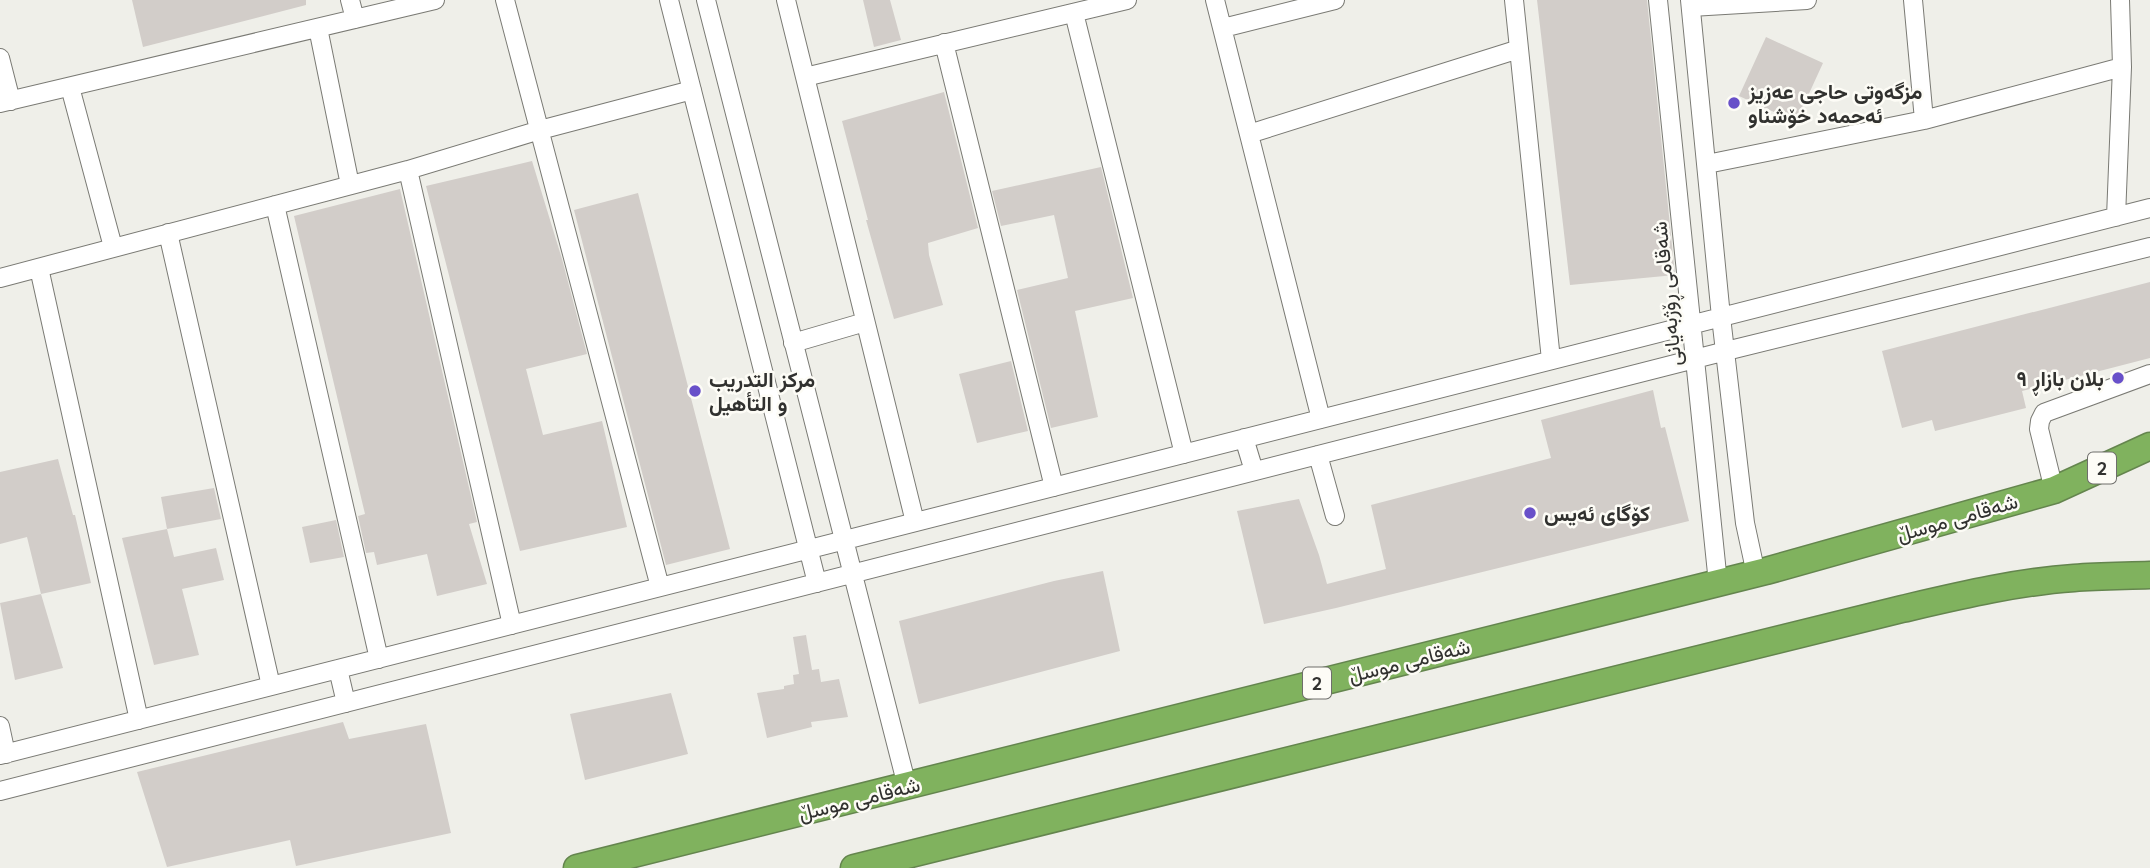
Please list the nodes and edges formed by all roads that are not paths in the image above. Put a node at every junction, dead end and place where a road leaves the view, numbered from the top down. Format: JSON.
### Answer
{"nodes":[{"id":1,"x":350,"y":0,"type":"edge"},
{"id":2,"x":435,"y":0,"type":"edge"},
{"id":3,"x":505,"y":0,"type":"edge"},
{"id":4,"x":669,"y":0,"type":"edge"},
{"id":5,"x":706,"y":0,"type":"edge"},
{"id":6,"x":786,"y":0,"type":"edge"},
{"id":7,"x":1127,"y":0,"type":"edge"},
{"id":8,"x":1216,"y":0,"type":"edge"},
{"id":9,"x":1335,"y":0,"type":"edge"},
{"id":10,"x":1514,"y":0,"type":"edge"},
{"id":11,"x":1658,"y":0,"type":"edge"},
{"id":12,"x":1807,"y":0,"type":"edge"},
{"id":13,"x":1913,"y":0,"type":"edge"},
{"id":14,"x":2120,"y":0,"type":"edge"},
{"id":15,"x":1690,"y":3,"type":"edge"},
{"id":16,"x":1074,"y":13,"type":"junction"},
{"id":17,"x":355,"y":19,"type":"junction"},
{"id":18,"x":318,"y":28,"type":"junction"},
{"id":19,"x":1223,"y":28,"type":"junction"},
{"id":20,"x":944,"y":43,"type":"junction"},
{"id":21,"x":1519,"y":49,"type":"junction"},
{"id":22,"x":0,"y":58,"type":"edge"},
{"id":23,"x":2122,"y":67,"type":"junction"},
{"id":24,"x":805,"y":77,"type":"junction"},
{"id":25,"x":69,"y":87,"type":"junction"},
{"id":26,"x":692,"y":90,"type":"junction"},
{"id":27,"x":6,"y":102,"type":"edge"},
{"id":28,"x":1924,"y":120,"type":"junction"},
{"id":29,"x":540,"y":130,"type":"junction"},
{"id":30,"x":1249,"y":134,"type":"junction"},
{"id":31,"x":1707,"y":164,"type":"junction"},
{"id":32,"x":408,"y":170,"type":"junction"},
{"id":33,"x":350,"y":185,"type":"junction"},
{"id":34,"x":275,"y":205,"type":"junction"},
{"id":35,"x":2150,"y":208,"type":"edge"},
{"id":36,"x":2116,"y":216,"type":"junction"},
{"id":37,"x":168,"y":233,"type":"junction"},
{"id":38,"x":113,"y":247,"type":"junction"},
{"id":39,"x":2150,"y":247,"type":"edge"},
{"id":40,"x":39,"y":268,"type":"junction"},
{"id":41,"x":0,"y":278,"type":"edge"},
{"id":42,"x":1721,"y":317,"type":"junction"},
{"id":43,"x":865,"y":322,"type":"junction"},
{"id":44,"x":1692,"y":325,"type":"junction"},
{"id":45,"x":793,"y":343,"type":"junction"},
{"id":46,"x":1726,"y":351,"type":"junction"},
{"id":47,"x":1696,"y":359,"type":"junction"},
{"id":48,"x":1551,"y":360,"type":"junction"},
{"id":49,"x":2150,"y":374,"type":"edge"},
{"id":50,"x":1321,"y":419,"type":"junction"},
{"id":51,"x":1244,"y":438,"type":"junction"},
{"id":52,"x":2150,"y":446,"type":"edge"},
{"id":53,"x":1184,"y":454,"type":"junction"},
{"id":54,"x":1318,"y":455,"type":"junction"},
{"id":55,"x":2150,"y":465,"type":"edge"},
{"id":56,"x":1254,"y":471,"type":"junction"},
{"id":57,"x":1054,"y":487,"type":"junction"},
{"id":58,"x":2054,"y":490,"type":"junction"},
{"id":59,"x":1335,"y":516,"type":"dead end"},
{"id":60,"x":915,"y":522,"type":"junction"},
{"id":61,"x":1745,"y":523,"type":"junction"},
{"id":62,"x":1714,"y":527,"type":"junction"},
{"id":63,"x":844,"y":540,"type":"junction"},
{"id":64,"x":809,"y":550,"type":"junction"},
{"id":65,"x":2150,"y":562,"type":"edge"},
{"id":66,"x":853,"y":574,"type":"junction"},
{"id":67,"x":1756,"y":574,"type":"junction"},
{"id":68,"x":2150,"y":575,"type":"edge"},
{"id":69,"x":2073,"y":578,"type":"junction"},
{"id":70,"x":2150,"y":582,"type":"edge"},
{"id":71,"x":817,"y":583,"type":"junction"},
{"id":72,"x":1718,"y":583,"type":"junction"},
{"id":73,"x":660,"y":587,"type":"junction"},
{"id":74,"x":512,"y":625,"type":"junction"},
{"id":75,"x":379,"y":659,"type":"junction"},
{"id":76,"x":338,"y":669,"type":"junction"},
{"id":77,"x":271,"y":686,"type":"junction"},
{"id":78,"x":346,"y":703,"type":"junction"},
{"id":79,"x":139,"y":720,"type":"junction"},
{"id":80,"x":0,"y":726,"type":"edge"},
{"id":81,"x":3,"y":754,"type":"edge"},
{"id":82,"x":907,"y":786,"type":"junction"},
{"id":83,"x":0,"y":791,"type":"edge"},
{"id":84,"x":577,"y":868,"type":"edge"},
{"id":85,"x":854,"y":868,"type":"edge"}],
"edges":[{"from":1,"to":17,"type":"street"},
{"from":2,"to":17,"type":"street"},
{"from":3,"to":29,"type":"street"},
{"from":4,"to":26,"type":"street"},
{"from":5,"to":45,"type":"street"},
{"from":6,"to":24,"type":"street"},
{"from":7,"to":16,"type":"street"},
{"from":8,"to":19,"type":"street"},
{"from":9,"to":19,"type":"street"},
{"from":10,"to":21,"type":"street"},
{"from":11,"to":44,"type":"street","name":"شەقامی ڕۆژبەیانی"},
{"from":12,"to":15,"type":"street"},
{"from":13,"to":28,"type":"street"},
{"from":14,"to":23,"type":"street"},
{"from":15,"to":31,"type":"street"},
{"from":16,"to":20,"type":"street"},
{"from":16,"to":53,"type":"street"},
{"from":17,"to":18,"type":"street"},
{"from":18,"to":25,"type":"street"},
{"from":18,"to":33,"type":"street"},
{"from":19,"to":30,"type":"street"},
{"from":20,"to":24,"type":"street"},
{"from":20,"to":57,"type":"street"},
{"from":21,"to":30,"type":"street"},
{"from":21,"to":48,"type":"street"},
{"from":22,"to":27,"type":"street"},
{"from":23,"to":28,"type":"street"},
{"from":23,"to":36,"type":"street"},
{"from":24,"to":43,"type":"street"},
{"from":25,"to":27,"type":"street"},
{"from":25,"to":38,"type":"street"},
{"from":26,"to":29,"type":"street"},
{"from":26,"to":64,"type":"street"},
{"from":28,"to":31,"type":"street"},
{"from":29,"to":32,"type":"street"},
{"from":29,"to":73,"type":"street"},
{"from":30,"to":50,"type":"street"},
{"from":31,"to":42,"type":"street"},
{"from":32,"to":33,"type":"street"},
{"from":32,"to":74,"type":"street"},
{"from":33,"to":34,"type":"street"},
{"from":34,"to":37,"type":"street"},
{"from":34,"to":75,"type":"street"},
{"from":35,"to":36,"type":"street"},
{"from":36,"to":42,"type":"street"},
{"from":37,"to":38,"type":"street"},
{"from":37,"to":77,"type":"street"},
{"from":38,"to":40,"type":"street"},
{"from":39,"to":46,"type":"street"},
{"from":40,"to":41,"type":"street"},
{"from":40,"to":79,"type":"street"},
{"from":42,"to":44,"type":"street"},
{"from":42,"to":46,"type":"street"},
{"from":43,"to":45,"type":"street"},
{"from":43,"to":60,"type":"street"},
{"from":44,"to":47,"type":"street","name":"شەقامی ڕۆژبەیانی"},
{"from":44,"to":48,"type":"street"},
{"from":45,"to":63,"type":"street"},
{"from":46,"to":47,"type":"street"},
{"from":46,"to":61,"type":"street"},
{"from":47,"to":54,"type":"street"},
{"from":47,"to":62,"type":"street","name":"شەقامی ڕۆژبەیانی"},
{"from":48,"to":50,"type":"street"},
{"from":49,"to":58,"type":"street"},
{"from":50,"to":51,"type":"street"},
{"from":51,"to":53,"type":"street"},
{"from":51,"to":56,"type":"street"},
{"from":52,"to":58,"type":"highway","name":"شەقامی موسڵ","number":"2"},
{"from":53,"to":57,"type":"street"},
{"from":54,"to":56,"type":"street"},
{"from":54,"to":59,"type":"street"},
{"from":55,"to":58,"type":"highway"},
{"from":56,"to":66,"type":"street"},
{"from":57,"to":60,"type":"street"},
{"from":58,"to":67,"type":"highway","name":"شەقامی موسڵ","number":"2"},
{"from":60,"to":63,"type":"street"},
{"from":61,"to":62,"type":"street"},
{"from":61,"to":67,"type":"street"},
{"from":62,"to":72,"type":"street","name":"شەقامی ڕۆژبەیانی"},
{"from":63,"to":64,"type":"street"},
{"from":63,"to":66,"type":"street"},
{"from":64,"to":71,"type":"street"},
{"from":64,"to":73,"type":"street"},
{"from":65,"to":69,"type":"highway"},
{"from":66,"to":71,"type":"street"},
{"from":66,"to":82,"type":"street"},
{"from":67,"to":72,"type":"highway","name":"شەقامی موسڵ","number":"2"},
{"from":68,"to":69,"type":"highway"},
{"from":69,"to":70,"type":"highway"},
{"from":69,"to":85,"type":"highway"},
{"from":71,"to":78,"type":"street"},
{"from":72,"to":82,"type":"highway","name":"شەقامی موسڵ","number":"2"},
{"from":73,"to":74,"type":"street"},
{"from":74,"to":75,"type":"street"},
{"from":75,"to":76,"type":"street"},
{"from":76,"to":77,"type":"street"},
{"from":76,"to":78,"type":"street"},
{"from":77,"to":79,"type":"street"},
{"from":78,"to":83,"type":"street"},
{"from":79,"to":81,"type":"street"},
{"from":80,"to":81,"type":"street"},
{"from":82,"to":84,"type":"highway","name":"شەقامی موسڵ","number":"2"}]}
